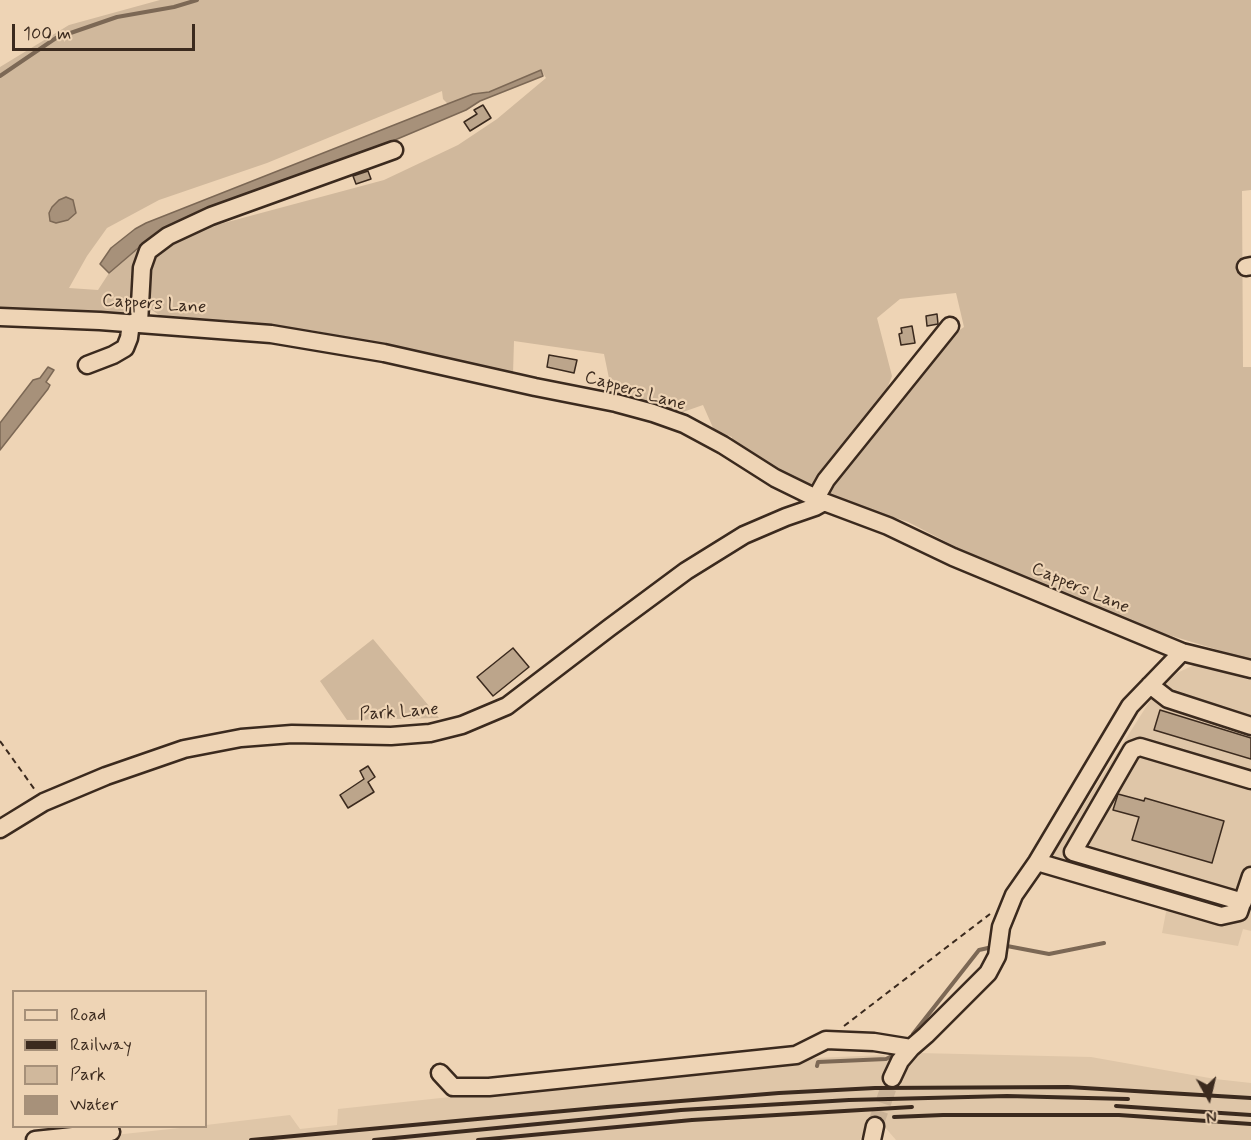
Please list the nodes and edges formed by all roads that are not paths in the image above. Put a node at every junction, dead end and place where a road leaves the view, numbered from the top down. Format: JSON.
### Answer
{"nodes":[{"id":1,"x":394,"y":150,"type":"dead end"},
{"id":2,"x":0,"y":317,"type":"edge"},
{"id":3,"x":135,"y":323,"type":"junction"},
{"id":4,"x":950,"y":326,"type":"dead end"},
{"id":5,"x":87,"y":365,"type":"dead end"},
{"id":6,"x":820,"y":500,"type":"junction"},
{"id":7,"x":1182,"y":652,"type":"junction"},
{"id":8,"x":1251,"y":669,"type":"edge"},
{"id":9,"x":1150,"y":685,"type":"junction"},
{"id":10,"x":1251,"y":726,"type":"edge"},
{"id":11,"x":1251,"y":780,"type":"edge"},
{"id":12,"x":0,"y":829,"type":"edge"},
{"id":13,"x":1037,"y":862,"type":"junction"},
{"id":14,"x":1251,"y":877,"type":"edge"},
{"id":15,"x":1243,"y":902,"type":"junction"},
{"id":16,"x":911,"y":1048,"type":"junction"},
{"id":17,"x":440,"y":1073,"type":"dead end"},
{"id":18,"x":892,"y":1078,"type":"tunnel mouth"},
{"id":19,"x":111,"y":1132,"type":"dead end"},
{"id":20,"x":35,"y":1140,"type":"edge"}],
"edges":[{"from":1,"to":3,"type":"street"},
{"from":2,"to":3,"type":"street","name":"Cappers Lane"},
{"from":3,"to":5,"type":"street"},
{"from":3,"to":6,"type":"street","name":"Cappers Lane"},
{"from":4,"to":6,"type":"street"},
{"from":6,"to":7,"type":"street","name":"Cappers Lane"},
{"from":6,"to":12,"type":"street","name":"Park Lane"},
{"from":7,"to":8,"type":"street","name":"Cappers Lane"},
{"from":7,"to":9,"type":"street"},
{"from":9,"to":10,"type":"street"},
{"from":9,"to":13,"type":"street"},
{"from":11,"to":15,"type":"street"},
{"from":13,"to":15,"type":"street"},
{"from":13,"to":16,"type":"street"},
{"from":14,"to":15,"type":"street"},
{"from":16,"to":17,"type":"street"},
{"from":16,"to":18,"type":"street"},
{"from":19,"to":20,"type":"street"}]}
